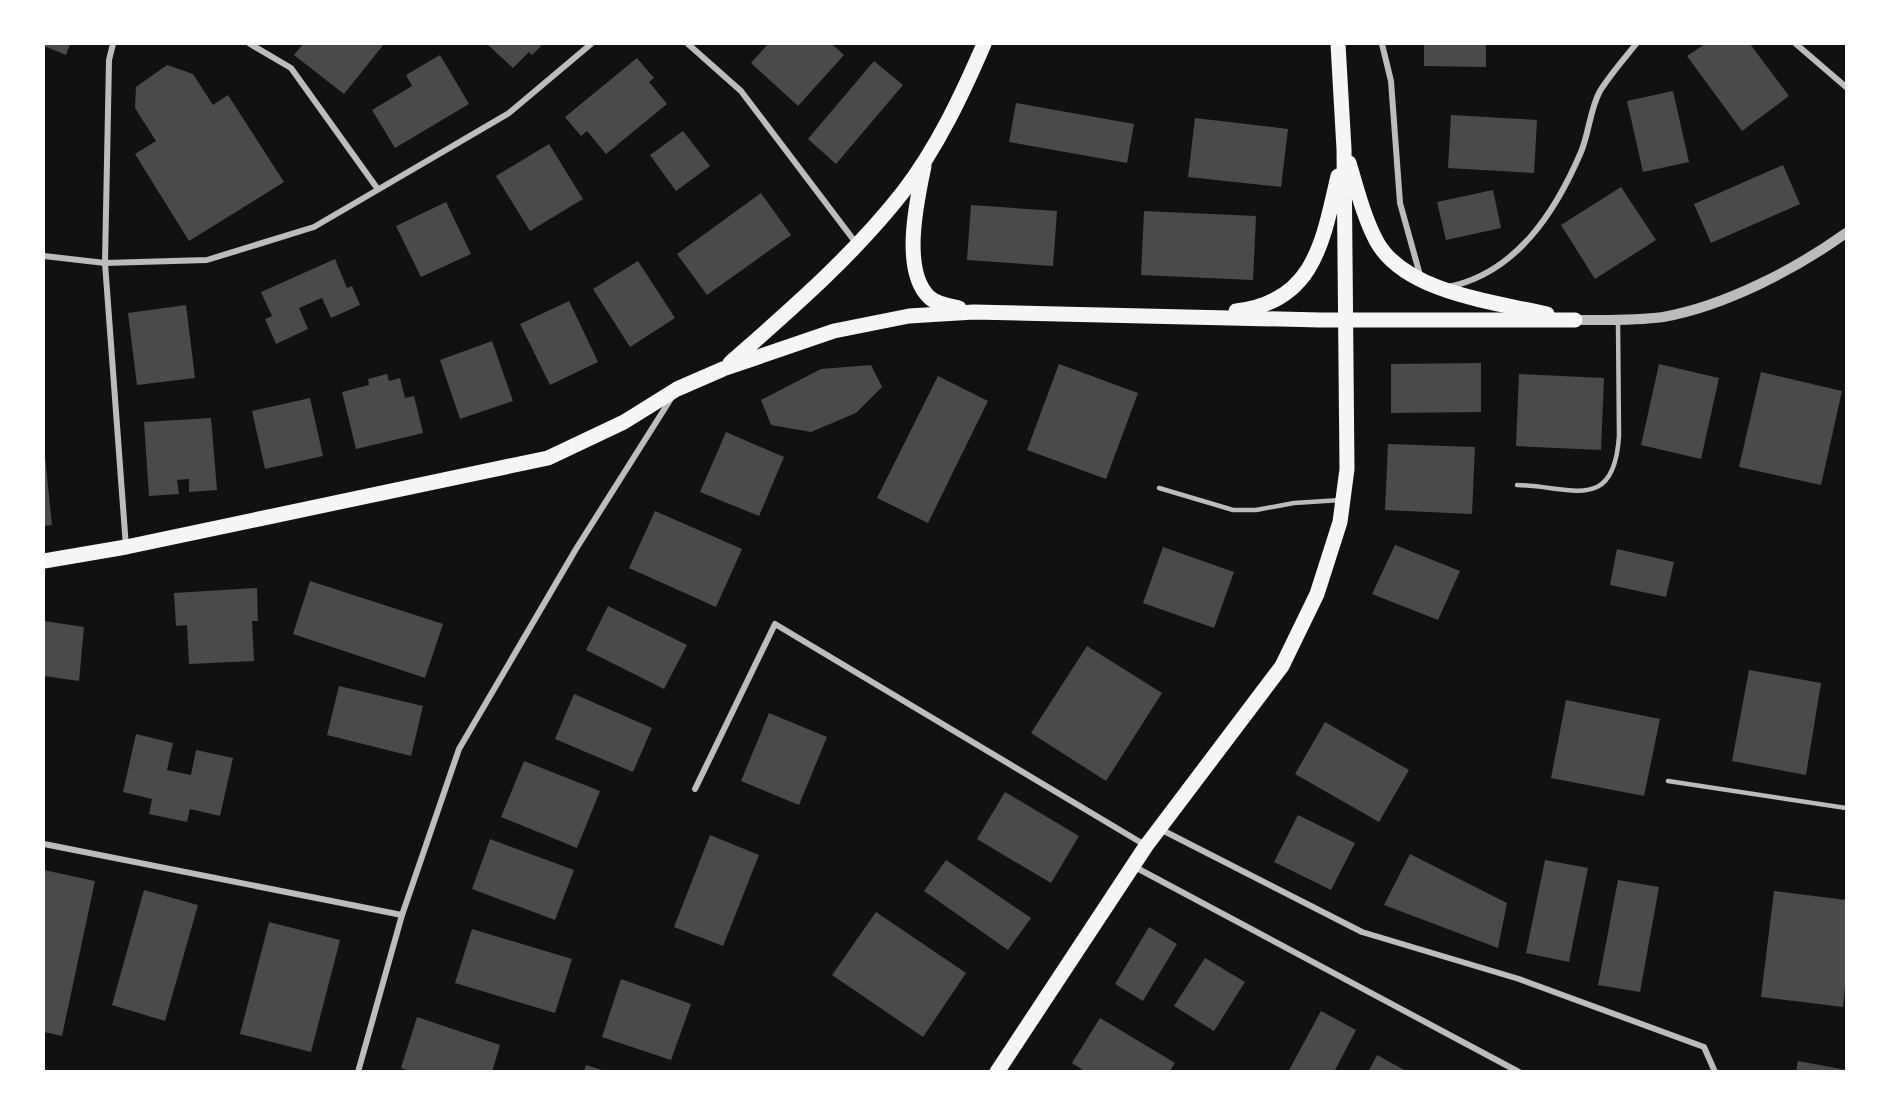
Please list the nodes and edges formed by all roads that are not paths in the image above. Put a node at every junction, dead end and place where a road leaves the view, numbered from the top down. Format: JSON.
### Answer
{"nodes":[{"id":1,"x":113,"y":44,"type":"edge"},
{"id":2,"x":250,"y":44,"type":"edge"},
{"id":3,"x":591,"y":44,"type":"edge"},
{"id":4,"x":688,"y":44,"type":"edge"},
{"id":5,"x":1338,"y":44,"type":"edge"},
{"id":6,"x":1382,"y":44,"type":"edge"},
{"id":7,"x":1636,"y":44,"type":"edge"},
{"id":8,"x":1796,"y":44,"type":"edge"},
{"id":9,"x":982,"y":45,"type":"edge"},
{"id":10,"x":1846,"y":87,"type":"edge"},
{"id":11,"x":1344,"y":149,"type":"junction"},
{"id":12,"x":926,"y":156,"type":"junction"},
{"id":13,"x":377,"y":188,"type":"junction"},
{"id":14,"x":1846,"y":232,"type":"edge"},
{"id":15,"x":856,"y":243,"type":"junction"},
{"id":16,"x":44,"y":256,"type":"edge"},
{"id":17,"x":105,"y":263,"type":"junction"},
{"id":18,"x":1431,"y":284,"type":"junction"},
{"id":19,"x":974,"y":312,"type":"junction"},
{"id":20,"x":1179,"y":318,"type":"junction"},
{"id":21,"x":1346,"y":320,"type":"junction"},
{"id":22,"x":1575,"y":320,"type":"junction"},
{"id":23,"x":1618,"y":320,"type":"junction"},
{"id":24,"x":723,"y":369,"type":"junction"},
{"id":25,"x":677,"y":389,"type":"junction"},
{"id":26,"x":1517,"y":485,"type":"dead end"},
{"id":27,"x":1159,"y":488,"type":"dead end"},
{"id":28,"x":1343,"y":500,"type":"junction"},
{"id":29,"x":126,"y":547,"type":"junction"},
{"id":30,"x":44,"y":561,"type":"edge"},
{"id":31,"x":1668,"y":781,"type":"dead end"},
{"id":32,"x":695,"y":789,"type":"dead end"},
{"id":33,"x":1846,"y":808,"type":"edge"},
{"id":34,"x":1158,"y":828,"type":"junction"},
{"id":35,"x":44,"y":844,"type":"edge"},
{"id":36,"x":1146,"y":846,"type":"junction"},
{"id":37,"x":1132,"y":866,"type":"junction"},
{"id":38,"x":402,"y":915,"type":"junction"},
{"id":39,"x":358,"y":1071,"type":"edge"},
{"id":40,"x":997,"y":1071,"type":"edge"},
{"id":41,"x":1519,"y":1071,"type":"edge"},
{"id":42,"x":1715,"y":1071,"type":"edge"}],
"edges":[{"from":1,"to":17,"type":"street"},
{"from":2,"to":13,"type":"street"},
{"from":3,"to":13,"type":"street"},
{"from":4,"to":15,"type":"street"},
{"from":5,"to":11,"type":"main road"},
{"from":6,"to":18,"type":"street"},
{"from":7,"to":18,"type":"street"},
{"from":8,"to":10,"type":"street"},
{"from":9,"to":12,"type":"main road"},
{"from":11,"to":18,"type":"main road"},
{"from":11,"to":20,"type":"main road"},
{"from":11,"to":21,"type":"main road"},
{"from":12,"to":15,"type":"main road"},
{"from":12,"to":19,"type":"main road"},
{"from":13,"to":17,"type":"street"},
{"from":14,"to":23,"type":"street"},
{"from":15,"to":24,"type":"main road"},
{"from":16,"to":17,"type":"street"},
{"from":17,"to":29,"type":"street"},
{"from":18,"to":22,"type":"main road"},
{"from":19,"to":20,"type":"main road"},
{"from":19,"to":24,"type":"main road"},
{"from":20,"to":21,"type":"main road"},
{"from":21,"to":22,"type":"main road"},
{"from":21,"to":28,"type":"main road"},
{"from":22,"to":23,"type":"street"},
{"from":23,"to":26,"type":"lane"},
{"from":24,"to":25,"type":"main road"},
{"from":25,"to":29,"type":"main road"},
{"from":25,"to":38,"type":"street"},
{"from":27,"to":28,"type":"lane"},
{"from":28,"to":34,"type":"main road"},
{"from":29,"to":30,"type":"main road"},
{"from":31,"to":33,"type":"lane"},
{"from":32,"to":36,"type":"street"},
{"from":34,"to":36,"type":"main road"},
{"from":34,"to":42,"type":"street"},
{"from":35,"to":38,"type":"street"},
{"from":36,"to":37,"type":"main road"},
{"from":37,"to":40,"type":"main road"},
{"from":37,"to":41,"type":"street"},
{"from":38,"to":39,"type":"street"}]}
